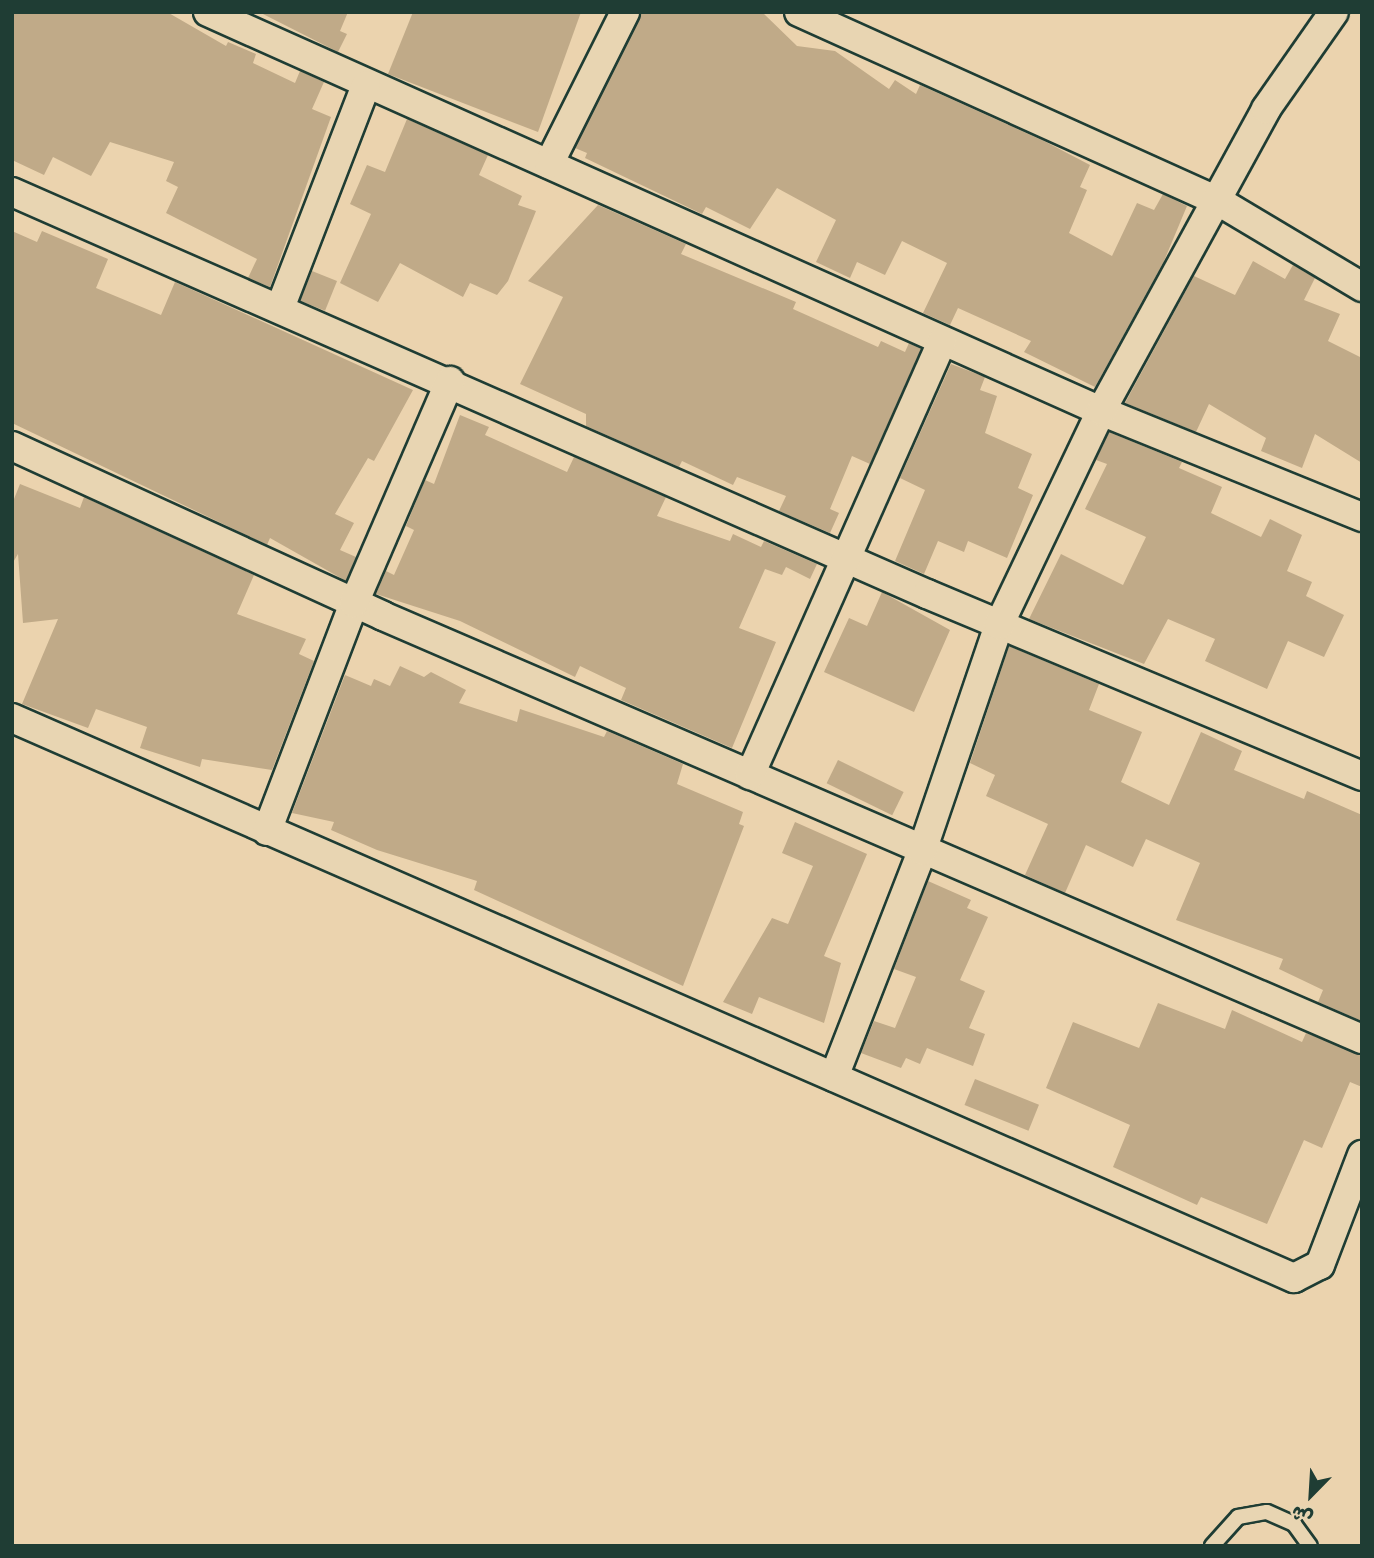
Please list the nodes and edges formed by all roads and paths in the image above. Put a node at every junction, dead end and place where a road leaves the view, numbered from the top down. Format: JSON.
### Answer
{"nodes":[{"id":1,"x":208,"y":12,"type":"edge"},
{"id":2,"x":625,"y":12,"type":"edge"},
{"id":3,"x":799,"y":12,"type":"edge"},
{"id":4,"x":1334,"y":12,"type":"edge"},
{"id":5,"x":366,"y":85,"type":"junction"},
{"id":6,"x":549,"y":164,"type":"junction"},
{"id":7,"x":12,"y":192,"type":"edge"},
{"id":8,"x":1218,"y":201,"type":"junction"},
{"id":9,"x":1362,"y":287,"type":"edge"},
{"id":10,"x":279,"y":308,"type":"junction"},
{"id":11,"x":942,"y":342,"type":"junction"},
{"id":12,"x":450,"y":381,"type":"junction"},
{"id":13,"x":1101,"y":411,"type":"junction"},
{"id":14,"x":12,"y":446,"type":"edge"},
{"id":15,"x":1362,"y":517,"type":"edge"},
{"id":16,"x":846,"y":557,"type":"junction"},
{"id":17,"x":354,"y":603,"type":"junction"},
{"id":18,"x":999,"y":625,"type":"junction"},
{"id":19,"x":12,"y":718,"type":"edge"},
{"id":20,"x":750,"y":775,"type":"junction"},
{"id":21,"x":1362,"y":776,"type":"edge"},
{"id":22,"x":267,"y":831,"type":"junction"},
{"id":23,"x":922,"y":851,"type":"junction"},
{"id":24,"x":1362,"y":1039,"type":"edge"},
{"id":25,"x":834,"y":1077,"type":"junction"},
{"id":26,"x":1362,"y":1155,"type":"edge"},
{"id":27,"x":1212,"y":1546,"type":"edge"},
{"id":28,"x":1310,"y":1546,"type":"edge"}],
"edges":[{"from":1,"to":5,"type":"street"},
{"from":2,"to":6,"type":"street"},
{"from":3,"to":8,"type":"street"},
{"from":4,"to":8,"type":"street"},
{"from":5,"to":6,"type":"street"},
{"from":5,"to":10,"type":"street"},
{"from":6,"to":11,"type":"street"},
{"from":7,"to":10,"type":"street"},
{"from":8,"to":9,"type":"street"},
{"from":8,"to":13,"type":"street"},
{"from":10,"to":12,"type":"street"},
{"from":11,"to":13,"type":"street"},
{"from":11,"to":16,"type":"street"},
{"from":12,"to":16,"type":"street"},
{"from":12,"to":17,"type":"street"},
{"from":13,"to":15,"type":"street"},
{"from":13,"to":18,"type":"street"},
{"from":14,"to":17,"type":"street"},
{"from":16,"to":18,"type":"street"},
{"from":16,"to":20,"type":"street"},
{"from":17,"to":20,"type":"street"},
{"from":17,"to":22,"type":"street"},
{"from":18,"to":21,"type":"street"},
{"from":18,"to":23,"type":"street"},
{"from":19,"to":22,"type":"street"},
{"from":20,"to":23,"type":"street"},
{"from":22,"to":25,"type":"street"},
{"from":23,"to":24,"type":"street"},
{"from":23,"to":25,"type":"street"},
{"from":25,"to":26,"type":"street"},
{"from":27,"to":28,"type":"lane"}]}
